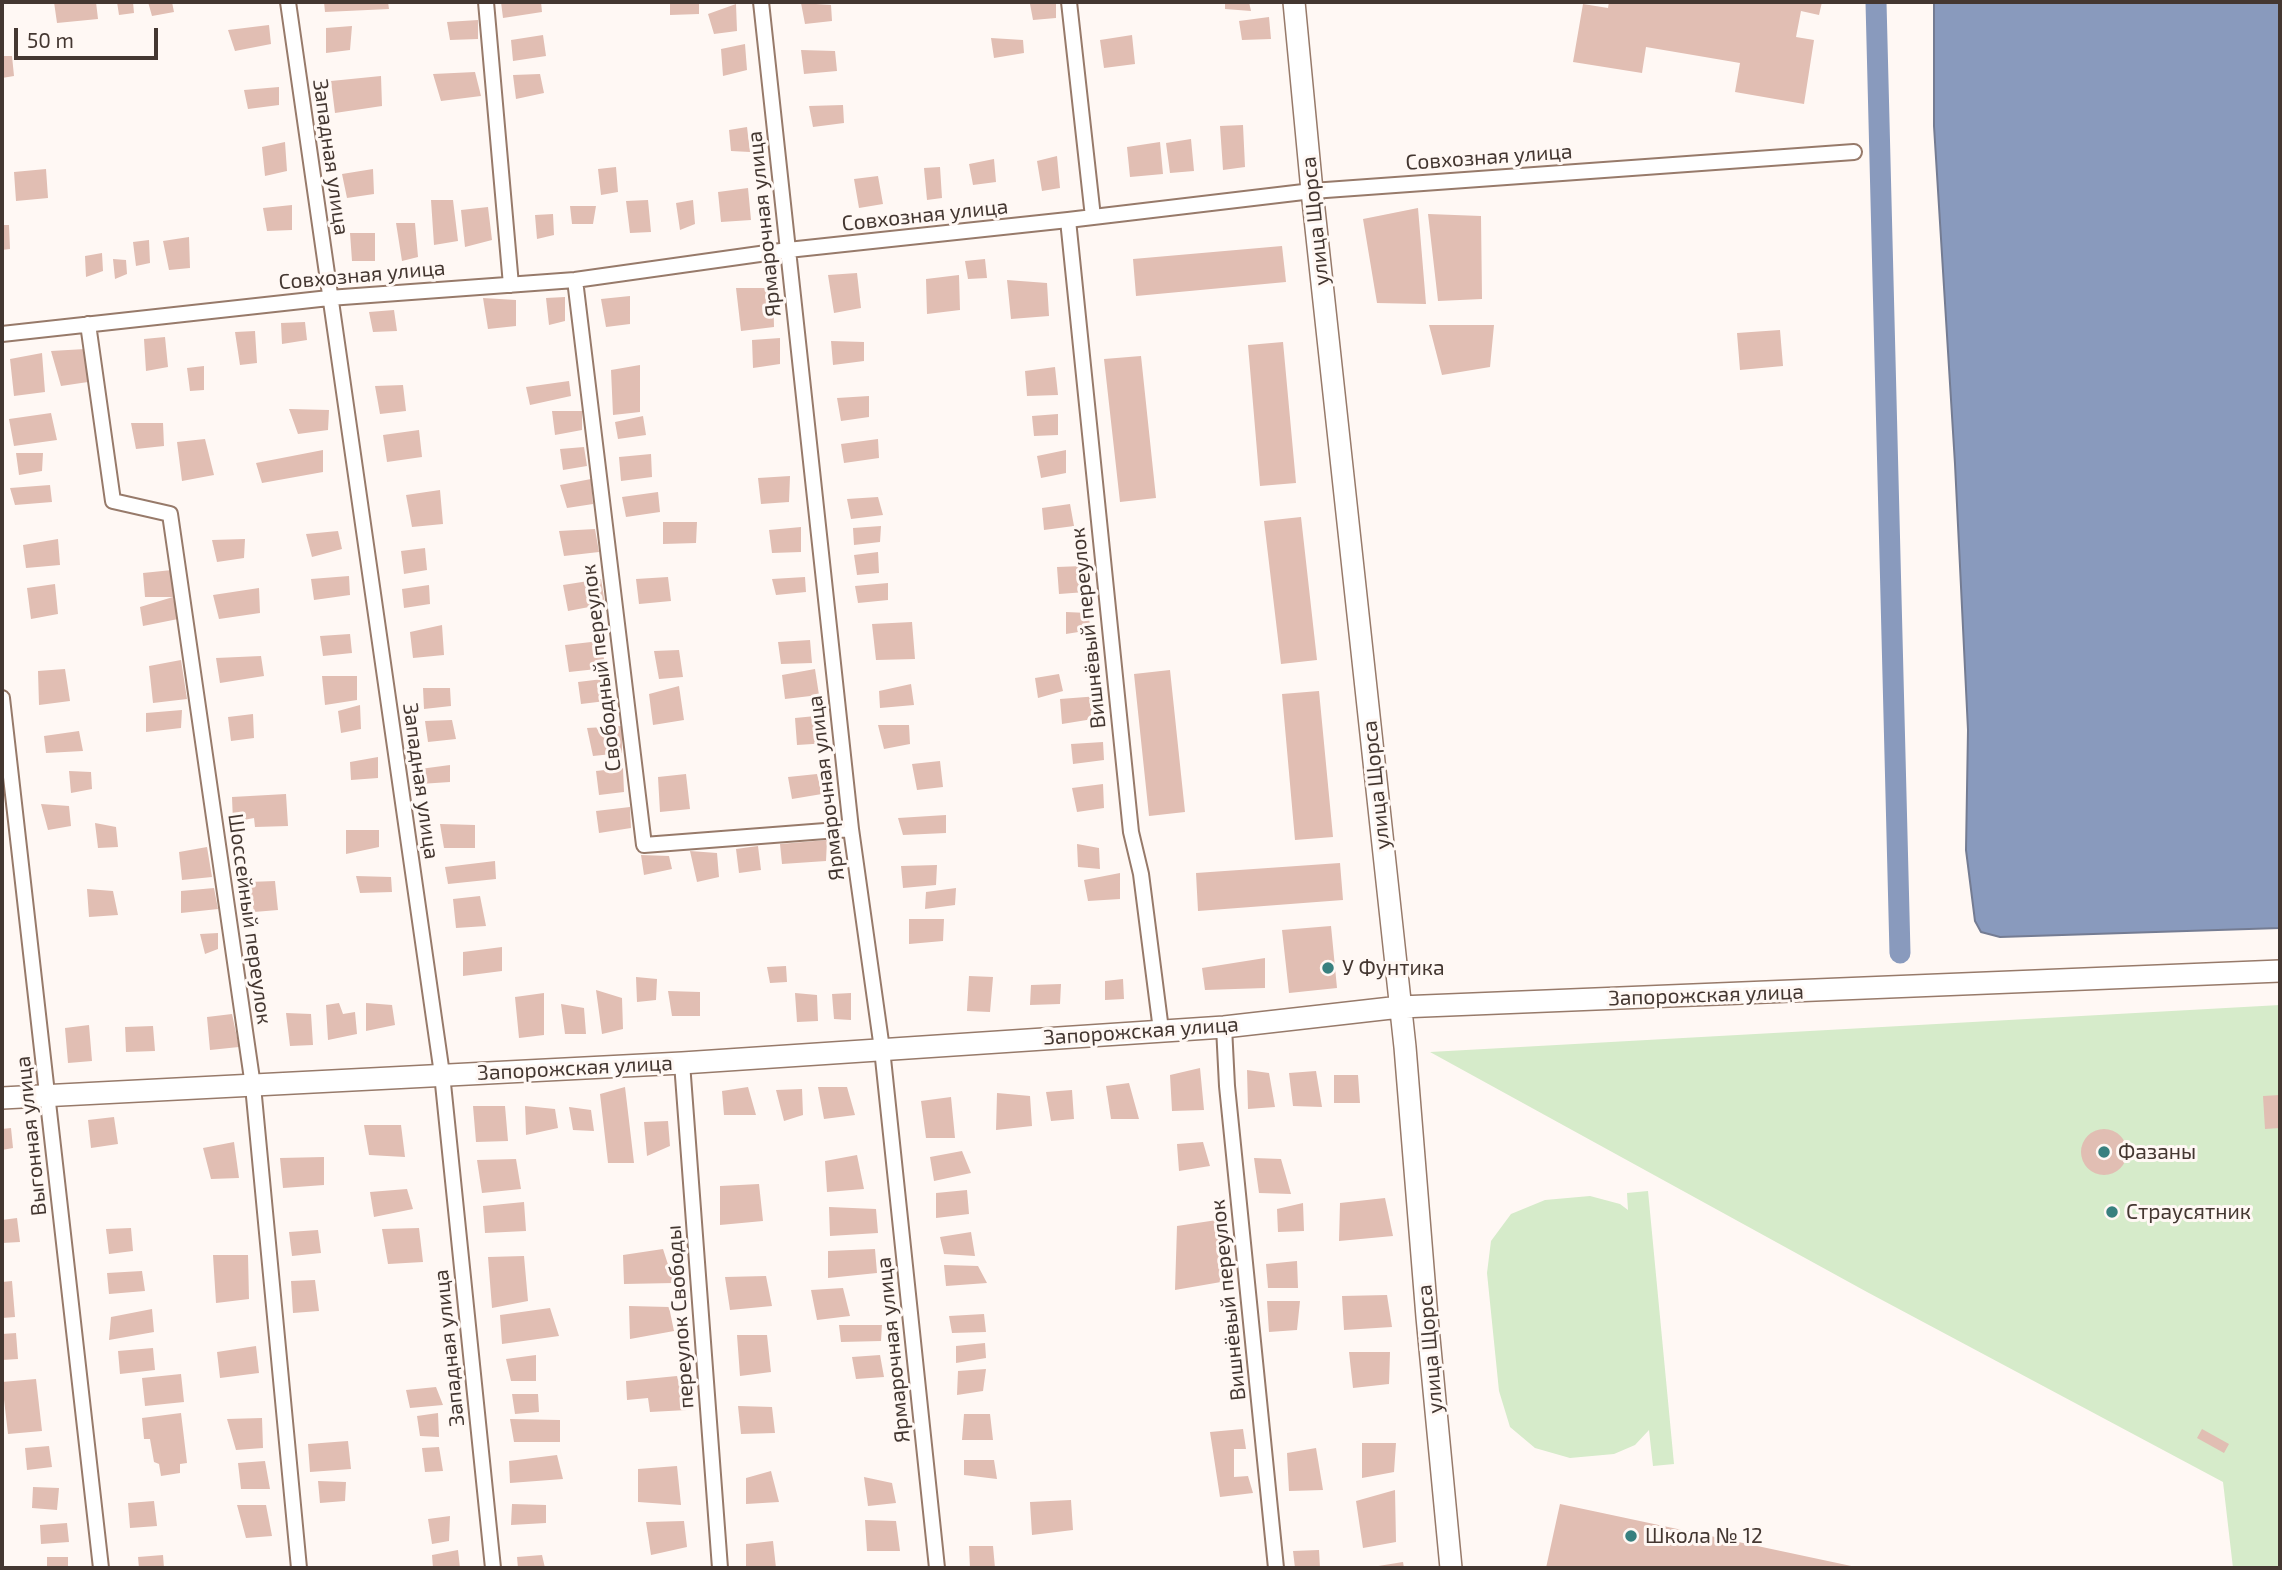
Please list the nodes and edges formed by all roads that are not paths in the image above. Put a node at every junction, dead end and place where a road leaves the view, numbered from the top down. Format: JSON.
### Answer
{"nodes":[{"id":1,"x":288,"y":2,"type":"edge"},
{"id":2,"x":486,"y":2,"type":"edge"},
{"id":3,"x":761,"y":2,"type":"edge"},
{"id":4,"x":1069,"y":2,"type":"edge"},
{"id":5,"x":1294,"y":2,"type":"edge"},
{"id":6,"x":1854,"y":152,"type":"dead end"},
{"id":7,"x":1312,"y":191,"type":"junction"},
{"id":8,"x":1093,"y":217,"type":"junction"},
{"id":9,"x":1068,"y":220,"type":"junction"},
{"id":10,"x":788,"y":250,"type":"junction"},
{"id":11,"x":575,"y":280,"type":"junction"},
{"id":12,"x":511,"y":285,"type":"junction"},
{"id":13,"x":329,"y":298,"type":"junction"},
{"id":14,"x":88,"y":324,"type":"junction"},
{"id":15,"x":2,"y":334,"type":"edge"},
{"id":16,"x":2,"y":698,"type":"edge"},
{"id":17,"x":851,"y":829,"type":"junction"},
{"id":18,"x":2280,"y":971,"type":"edge"},
{"id":19,"x":1400,"y":1007,"type":"junction"},
{"id":20,"x":1224,"y":1027,"type":"junction"},
{"id":21,"x":1161,"y":1030,"type":"junction"},
{"id":22,"x":882,"y":1049,"type":"junction"},
{"id":23,"x":682,"y":1063,"type":"junction"},
{"id":24,"x":442,"y":1074,"type":"junction"},
{"id":25,"x":253,"y":1086,"type":"junction"},
{"id":26,"x":48,"y":1094,"type":"junction"},
{"id":27,"x":2,"y":1098,"type":"edge"},
{"id":28,"x":101,"y":1568,"type":"edge"},
{"id":29,"x":299,"y":1568,"type":"edge"},
{"id":30,"x":493,"y":1568,"type":"edge"},
{"id":31,"x":720,"y":1568,"type":"edge"},
{"id":32,"x":937,"y":1568,"type":"edge"},
{"id":33,"x":1276,"y":1568,"type":"edge"},
{"id":34,"x":1451,"y":1568,"type":"edge"}],
"edges":[{"from":1,"to":13,"type":"street","name":"Западная улица"},
{"from":2,"to":12,"type":"street"},
{"from":3,"to":10,"type":"street","name":"Ярмарочная улица"},
{"from":4,"to":8,"type":"street"},
{"from":5,"to":7,"type":"street","name":"улица Щорса"},
{"from":6,"to":7,"type":"street","name":"Совхозная улица"},
{"from":7,"to":8,"type":"street","name":"Совхозная улица"},
{"from":7,"to":19,"type":"street","name":"улица Щорса"},
{"from":8,"to":9,"type":"street","name":"Совхозная улица"},
{"from":9,"to":10,"type":"street","name":"Совхозная улица"},
{"from":9,"to":21,"type":"street","name":"Вишнёвый переулок"},
{"from":10,"to":11,"type":"street","name":"Совхозная улица"},
{"from":10,"to":17,"type":"street","name":"Ярмарочная улица"},
{"from":11,"to":12,"type":"street","name":"Совхозная улица"},
{"from":11,"to":17,"type":"street","name":"Свободный переулок"},
{"from":12,"to":13,"type":"street","name":"Совхозная улица"},
{"from":13,"to":14,"type":"street","name":"Совхозная улица"},
{"from":13,"to":24,"type":"street","name":"Западная улица"},
{"from":14,"to":15,"type":"street","name":"Совхозная улица"},
{"from":14,"to":25,"type":"street","name":"Шоссейный переулок"},
{"from":16,"to":26,"type":"street","name":"Выгонная улица"},
{"from":17,"to":22,"type":"street","name":"Ярмарочная улица"},
{"from":18,"to":19,"type":"street","name":"Запорожская улица"},
{"from":19,"to":20,"type":"street","name":"Запорожская улица"},
{"from":19,"to":34,"type":"street","name":"улица Щорса"},
{"from":20,"to":21,"type":"street","name":"Запорожская улица"},
{"from":20,"to":33,"type":"street","name":"Вишнёвый переулок"},
{"from":21,"to":22,"type":"street","name":"Запорожская улица"},
{"from":22,"to":23,"type":"street","name":"Запорожская улица"},
{"from":22,"to":32,"type":"street","name":"Ярмарочная улица"},
{"from":23,"to":24,"type":"street","name":"Запорожская улица"},
{"from":23,"to":31,"type":"street","name":"переулок Свободы"},
{"from":24,"to":25,"type":"street","name":"Запорожская улица"},
{"from":24,"to":30,"type":"street","name":"Западная улица"},
{"from":25,"to":26,"type":"street","name":"Запорожская улица"},
{"from":25,"to":29,"type":"street","name":"Шоссейный переулок"},
{"from":26,"to":27,"type":"street","name":"Запорожская улица"},
{"from":26,"to":28,"type":"street","name":"Выгонная улица"}]}
